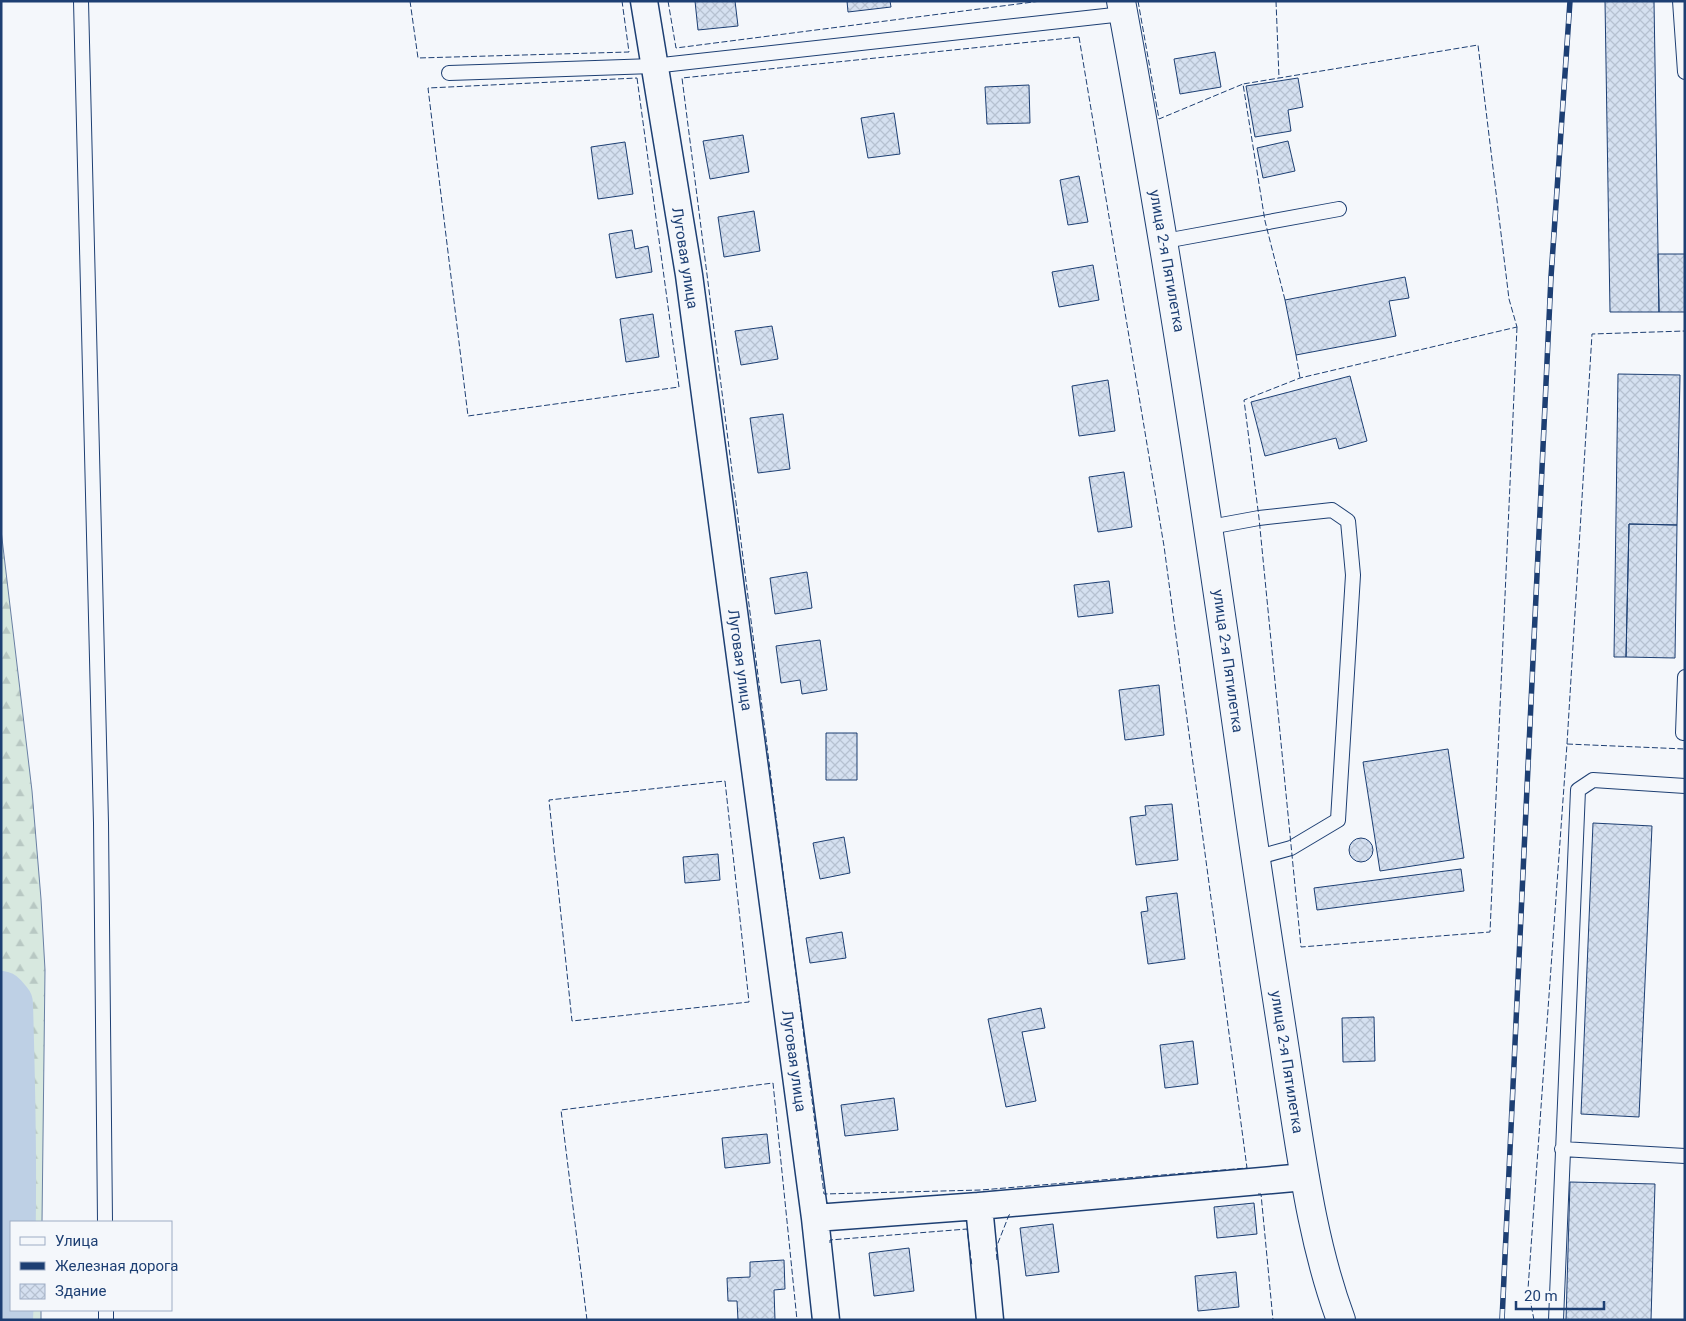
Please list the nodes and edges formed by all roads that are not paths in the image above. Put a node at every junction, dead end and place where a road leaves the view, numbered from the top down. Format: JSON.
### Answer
{"nodes":[{"id":1,"x":81,"y":1,"type":"edge"},
{"id":2,"x":644,"y":1,"type":"edge"},
{"id":3,"x":1680,"y":1,"type":"edge"},
{"id":4,"x":1122,"y":8,"type":"edge"},
{"id":5,"x":653,"y":66,"type":"junction"},
{"id":6,"x":1685,"y":72,"type":"edge"},
{"id":7,"x":449,"y":73,"type":"dead end"},
{"id":8,"x":1339,"y":209,"type":"dead end"},
{"id":9,"x":1165,"y":241,"type":"junction"},
{"id":10,"x":1210,"y":527,"type":"junction"},
{"id":11,"x":1685,"y":677,"type":"edge"},
{"id":12,"x":1683,"y":733,"type":"dead end"},
{"id":13,"x":1685,"y":786,"type":"edge"},
{"id":14,"x":1255,"y":858,"type":"junction"},
{"id":15,"x":1562,"y":1149,"type":"junction"},
{"id":16,"x":1685,"y":1156,"type":"edge"},
{"id":17,"x":1305,"y":1178,"type":"junction"},
{"id":18,"x":979,"y":1206,"type":"junction"},
{"id":19,"x":815,"y":1218,"type":"junction"},
{"id":20,"x":105,"y":1221,"type":"edge"},
{"id":21,"x":826,"y":1320,"type":"edge"},
{"id":22,"x":990,"y":1320,"type":"edge"},
{"id":23,"x":1341,"y":1320,"type":"edge"},
{"id":24,"x":1556,"y":1320,"type":"edge"}],
"edges":[{"from":1,"to":20,"type":"lane"},
{"from":2,"to":5,"type":"street","name":"Луговая улица"},
{"from":3,"to":6,"type":"lane"},
{"from":4,"to":5,"type":"lane"},
{"from":4,"to":9,"type":"main road","name":"улица 2-я Пятилетка"},
{"from":5,"to":7,"type":"lane"},
{"from":5,"to":19,"type":"street","name":"Луговая улица"},
{"from":8,"to":9,"type":"lane"},
{"from":9,"to":10,"type":"main road","name":"улица 2-я Пятилетка"},
{"from":10,"to":14,"type":"main road","name":"улица 2-я Пятилетка"},
{"from":10,"to":14,"type":"lane"},
{"from":11,"to":12,"type":"lane"},
{"from":13,"to":15,"type":"lane"},
{"from":14,"to":17,"type":"main road","name":"улица 2-я Пятилетка"},
{"from":15,"to":16,"type":"lane"},
{"from":15,"to":24,"type":"lane"},
{"from":17,"to":18,"type":"street"},
{"from":17,"to":23,"type":"main road","name":"улица 2-я Пятилетка"},
{"from":18,"to":19,"type":"street"},
{"from":18,"to":22,"type":"street"},
{"from":19,"to":21,"type":"street","name":"Луговая улица"}]}
